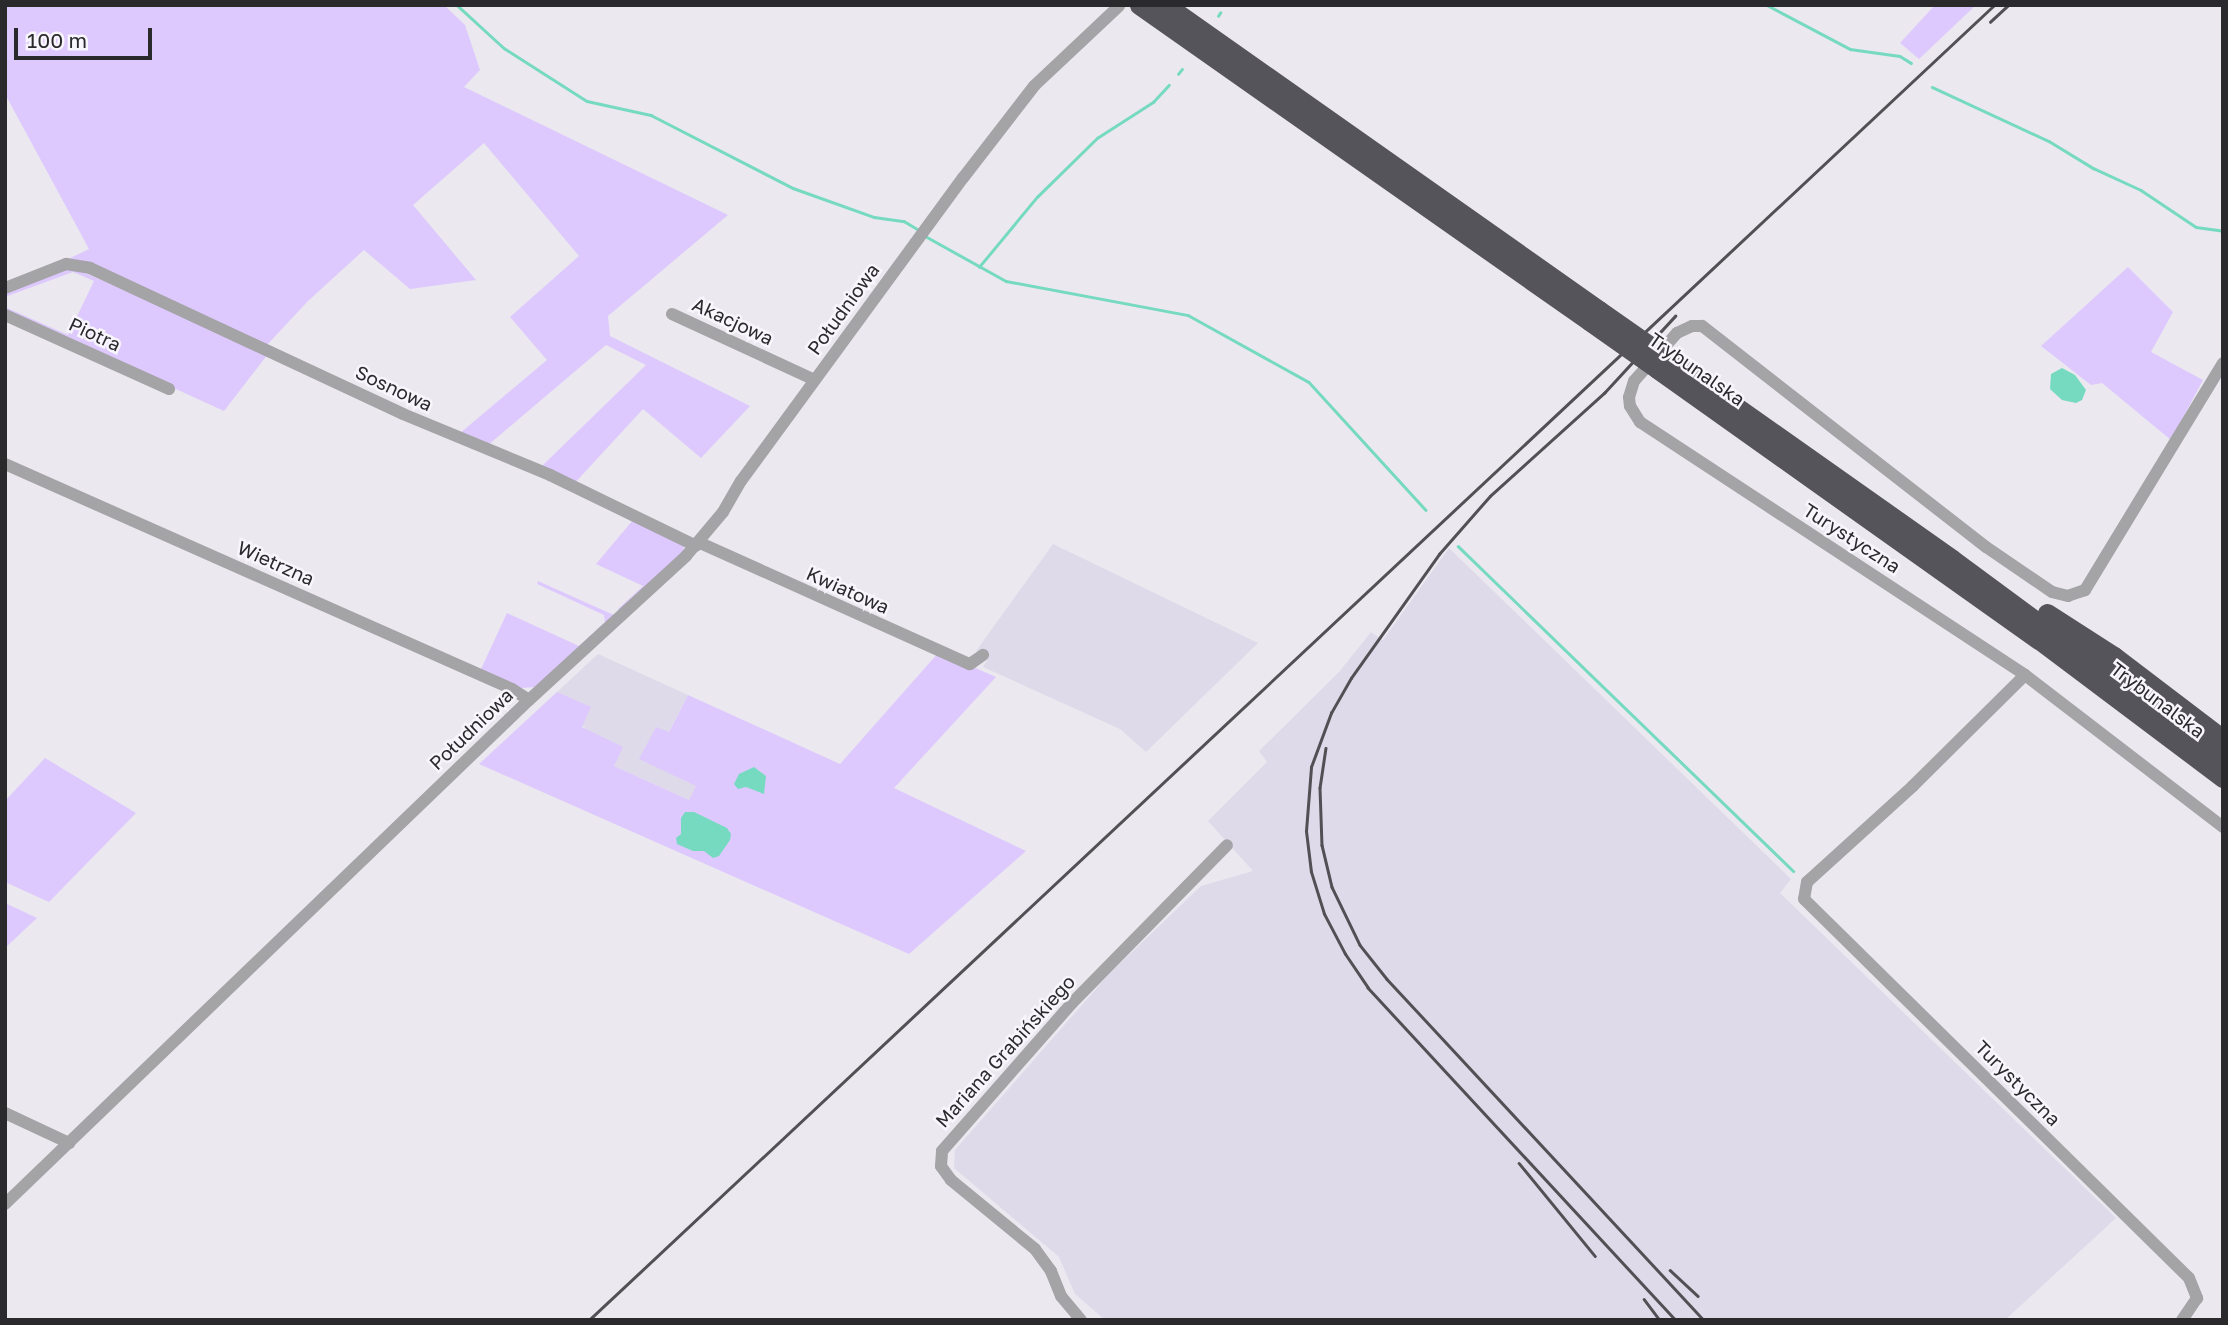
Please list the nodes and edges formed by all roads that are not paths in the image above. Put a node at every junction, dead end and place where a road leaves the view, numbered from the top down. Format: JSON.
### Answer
{"nodes":[{"id":1,"x":1139,"y":5,"type":"edge"},
{"id":2,"x":1166,"y":5,"type":"edge"},
{"id":3,"x":1119,"y":6,"type":"edge"},
{"id":4,"x":5,"y":288,"type":"edge"},
{"id":5,"x":672,"y":314,"type":"dead end"},
{"id":6,"x":5,"y":315,"type":"edge"},
{"id":7,"x":1594,"y":315,"type":"junction"},
{"id":8,"x":1661,"y":363,"type":"junction"},
{"id":9,"x":2223,"y":363,"type":"edge"},
{"id":10,"x":815,"y":380,"type":"junction"},
{"id":11,"x":169,"y":389,"type":"dead end"},
{"id":12,"x":5,"y":464,"type":"edge"},
{"id":13,"x":697,"y":544,"type":"junction"},
{"id":14,"x":1952,"y":559,"type":"junction"},
{"id":15,"x":983,"y":656,"type":"dead end"},
{"id":16,"x":2025,"y":675,"type":"junction"},
{"id":17,"x":529,"y":700,"type":"junction"},
{"id":18,"x":2223,"y":738,"type":"edge"},
{"id":19,"x":2223,"y":759,"type":"edge"},
{"id":20,"x":2223,"y":778,"type":"edge"},
{"id":21,"x":2223,"y":827,"type":"edge"},
{"id":22,"x":1227,"y":845,"type":"dead end"},
{"id":23,"x":5,"y":1113,"type":"edge"},
{"id":24,"x":69,"y":1143,"type":"junction"},
{"id":25,"x":5,"y":1204,"type":"edge"},
{"id":26,"x":2185,"y":1317,"type":"edge"},
{"id":27,"x":1081,"y":1320,"type":"edge"}],
"edges":[{"from":1,"to":7,"type":"highway","name":"Trybunalska"},
{"from":2,"to":7,"type":"highway","name":"Trybunalska"},
{"from":3,"to":10,"type":"street","name":"Południowa"},
{"from":4,"to":13,"type":"street","name":"Sosnowa"},
{"from":5,"to":10,"type":"street","name":"Akacjowa"},
{"from":6,"to":11,"type":"street","name":"Piotra"},
{"from":7,"to":8,"type":"highway","name":"Trybunalska","bridge":true},
{"from":8,"to":14,"type":"highway","name":"Trybunalska"},
{"from":8,"to":20,"type":"highway","name":"Trybunalska"},
{"from":9,"to":16,"type":"street","name":"Turystyczna"},
{"from":10,"to":13,"type":"street","name":"Południowa"},
{"from":12,"to":17,"type":"street","name":"Wietrzna"},
{"from":13,"to":15,"type":"street","name":"Kwiatowa"},
{"from":13,"to":17,"type":"street","name":"Południowa"},
{"from":14,"to":18,"type":"highway"},
{"from":14,"to":19,"type":"highway","name":"Trybunalska"},
{"from":16,"to":21,"type":"street"},
{"from":16,"to":26,"type":"street","name":"Turystyczna"},
{"from":17,"to":24,"type":"street","name":"Południowa"},
{"from":22,"to":27,"type":"street","name":"Mariana Grabińskiego"},
{"from":23,"to":24,"type":"street"},
{"from":24,"to":25,"type":"street","name":"Południowa"}]}
